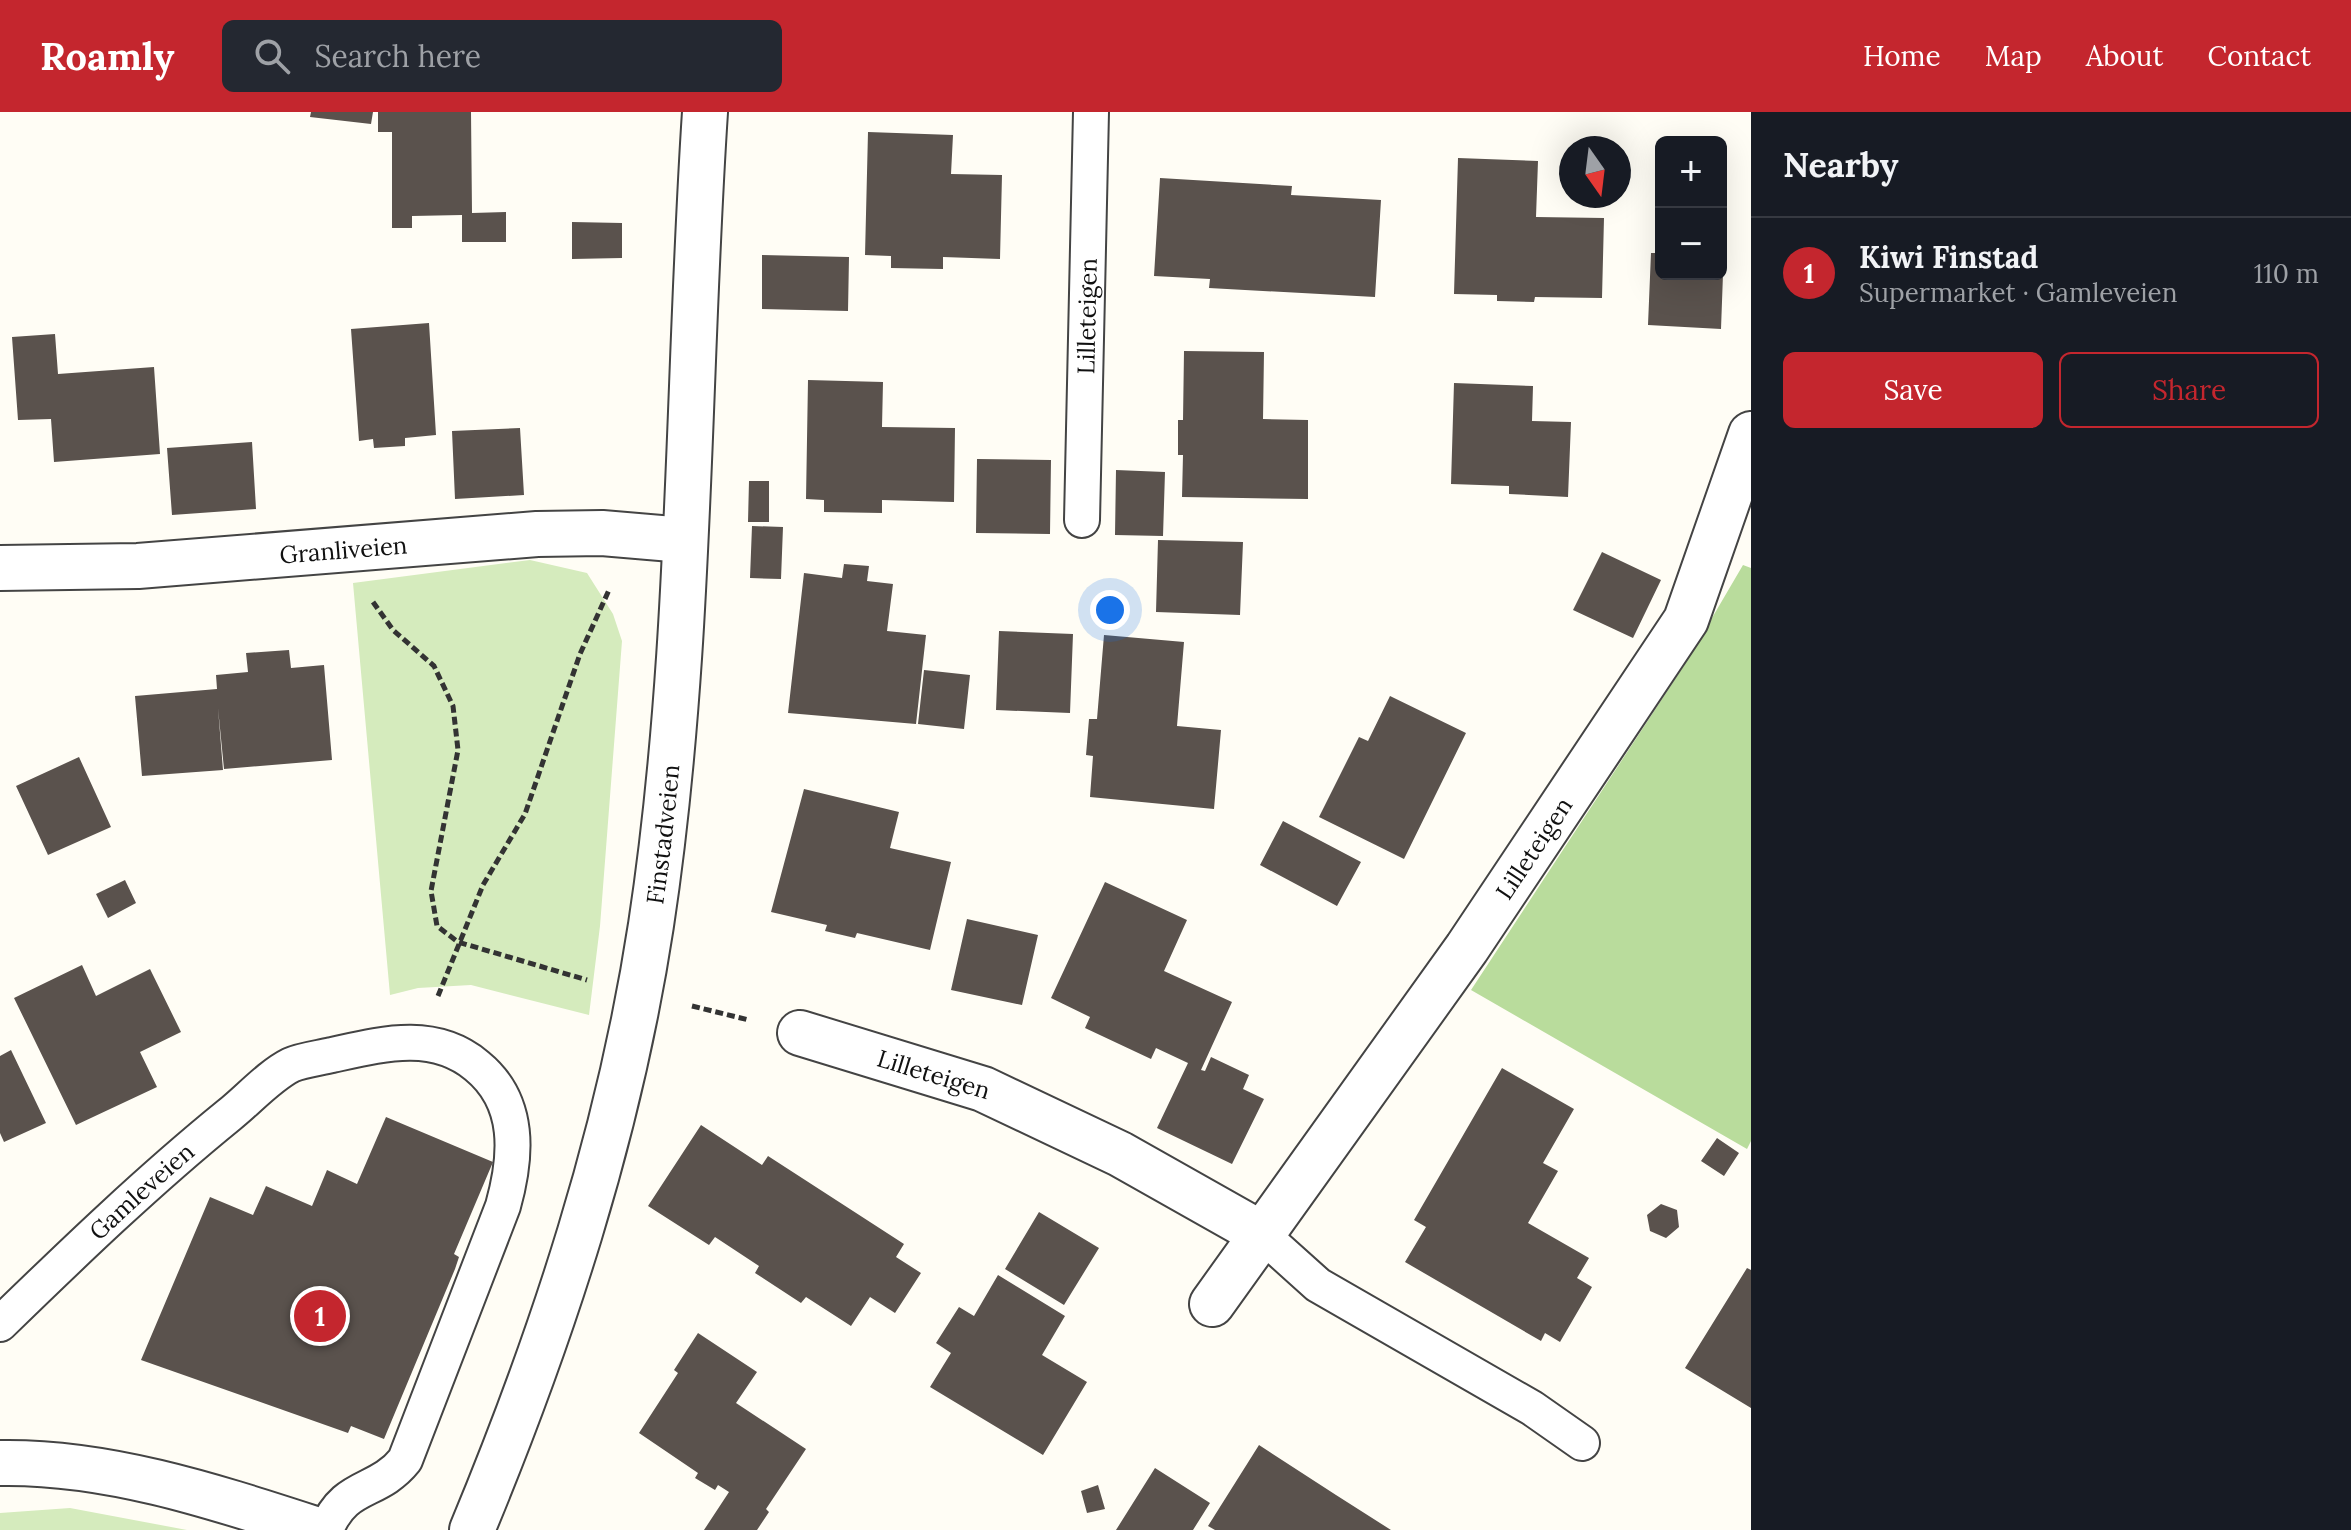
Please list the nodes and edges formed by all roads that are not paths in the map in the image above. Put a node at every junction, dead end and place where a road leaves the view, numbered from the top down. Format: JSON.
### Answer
{"nodes":[{"id":1,"x":705,"y":112,"type":"edge"},
{"id":2,"x":1091,"y":112,"type":"edge"},
{"id":3,"x":1751,"y":434,"type":"edge"},
{"id":4,"x":1082,"y":520,"type":"dead end"},
{"id":5,"x":684,"y":540,"type":"junction"},
{"id":6,"x":0,"y":568,"type":"edge"},
{"id":7,"x":800,"y":1033,"type":"road end"},
{"id":8,"x":1260,"y":1233,"type":"junction"},
{"id":9,"x":1212,"y":1304,"type":"dead end"},
{"id":10,"x":0,"y":1324,"type":"edge"},
{"id":11,"x":1582,"y":1443,"type":"dead end"},
{"id":12,"x":0,"y":1463,"type":"edge"},
{"id":13,"x":318,"y":1530,"type":"edge"},
{"id":14,"x":326,"y":1530,"type":"edge"},
{"id":15,"x":472,"y":1530,"type":"edge"}],
"edges":[{"from":1,"to":5,"type":"street","name":"Finstadveien"},
{"from":2,"to":4,"type":"lane","name":"Lilleteigen"},
{"from":3,"to":8,"type":"street","name":"Lilleteigen"},
{"from":5,"to":6,"type":"street","name":"Granliveien"},
{"from":5,"to":15,"type":"street","name":"Finstadveien"},
{"from":7,"to":8,"type":"street","name":"Lilleteigen"},
{"from":8,"to":9,"type":"street","name":"Lilleteigen"},
{"from":8,"to":11,"type":"lane","name":"Lilleteigen"},
{"from":10,"to":14,"type":"lane","name":"Gamleveien"},
{"from":12,"to":13,"type":"street"}]}
